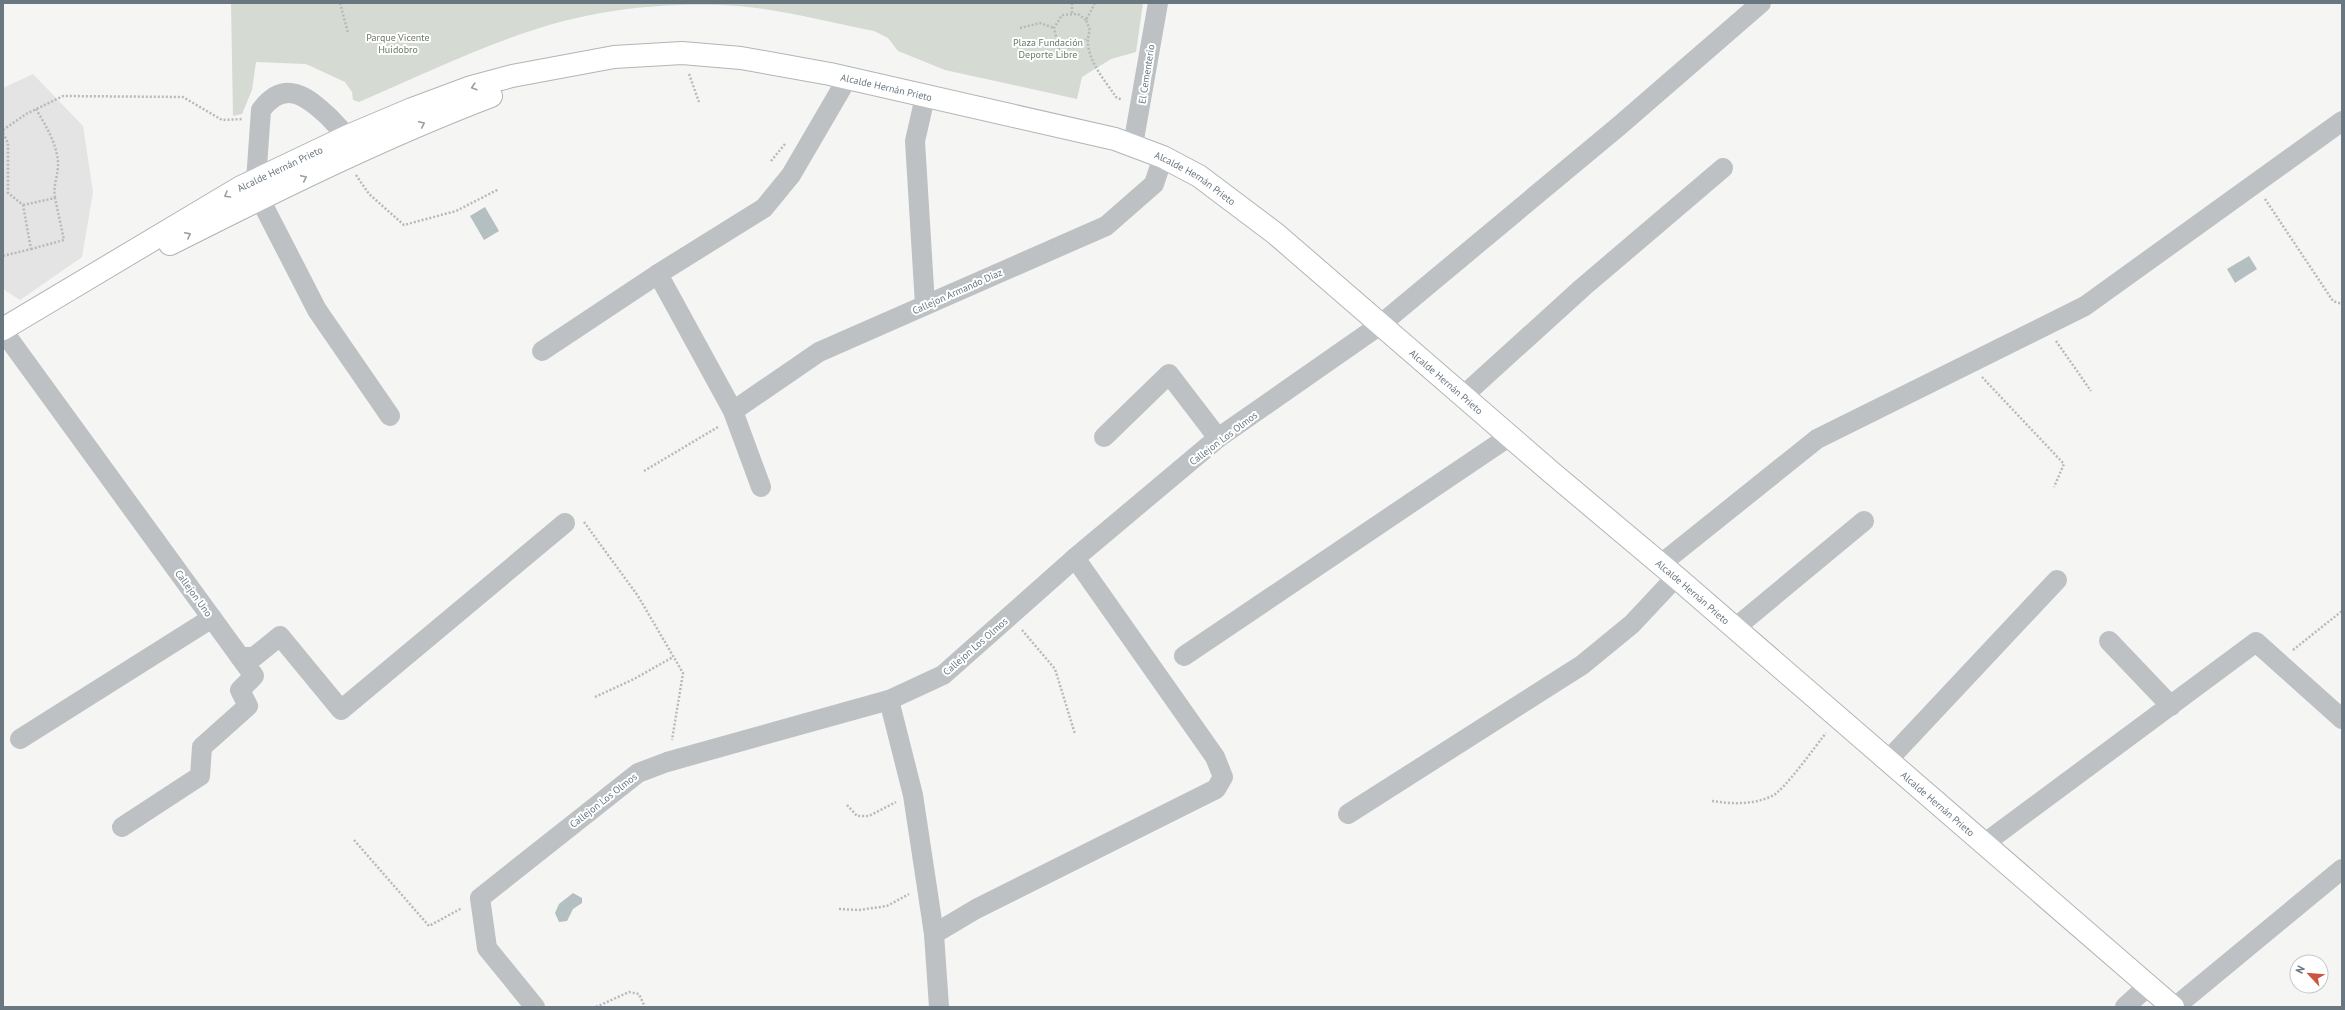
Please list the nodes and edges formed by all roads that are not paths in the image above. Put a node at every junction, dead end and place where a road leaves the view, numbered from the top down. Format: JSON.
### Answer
{"nodes":[{"id":1,"x":1158,"y":3,"type":"edge"},
{"id":2,"x":1761,"y":3,"type":"edge"},
{"id":3,"x":847,"y":79,"type":"junction"},
{"id":4,"x":925,"y":97,"type":"junction"},
{"id":5,"x":2342,"y":121,"type":"edge"},
{"id":6,"x":1133,"y":145,"type":"junction"},
{"id":7,"x":351,"y":150,"type":"junction"},
{"id":8,"x":1163,"y":157,"type":"junction"},
{"id":9,"x":1723,"y":168,"type":"dead end"},
{"id":10,"x":258,"y":190,"type":"junction"},
{"id":11,"x":658,"y":274,"type":"junction"},
{"id":12,"x":925,"y":305,"type":"junction"},
{"id":13,"x":1380,"y":325,"type":"junction"},
{"id":14,"x":3,"y":330,"type":"edge"},
{"id":15,"x":542,"y":351,"type":"dead end"},
{"id":16,"x":1463,"y":396,"type":"junction"},
{"id":17,"x":731,"y":408,"type":"junction"},
{"id":18,"x":390,"y":416,"type":"dead end"},
{"id":19,"x":1510,"y":436,"type":"junction"},
{"id":20,"x":1104,"y":437,"type":"dead end"},
{"id":21,"x":1218,"y":438,"type":"junction"},
{"id":22,"x":761,"y":487,"type":"dead end"},
{"id":23,"x":1864,"y":521,"type":"dead end"},
{"id":24,"x":574,"y":522,"type":"road end"},
{"id":25,"x":1074,"y":558,"type":"junction"},
{"id":26,"x":1669,"y":570,"type":"junction"},
{"id":27,"x":2057,"y":580,"type":"dead end"},
{"id":28,"x":212,"y":618,"type":"junction"},
{"id":29,"x":1735,"y":628,"type":"junction"},
{"id":30,"x":2109,"y":641,"type":"dead end"},
{"id":31,"x":1184,"y":656,"type":"dead end"},
{"id":32,"x":240,"y":657,"type":"junction"},
{"id":33,"x":889,"y":700,"type":"junction"},
{"id":34,"x":2171,"y":706,"type":"junction"},
{"id":35,"x":2342,"y":719,"type":"edge"},
{"id":36,"x":20,"y":739,"type":"dead end"},
{"id":37,"x":1888,"y":760,"type":"junction"},
{"id":38,"x":1348,"y":814,"type":"dead end"},
{"id":39,"x":122,"y":827,"type":"dead end"},
{"id":40,"x":1985,"y":843,"type":"junction"},
{"id":41,"x":2342,"y":869,"type":"edge"},
{"id":42,"x":934,"y":934,"type":"junction"},
{"id":43,"x":2148,"y":986,"type":"junction"},
{"id":44,"x":535,"y":1007,"type":"edge"},
{"id":45,"x":939,"y":1007,"type":"edge"},
{"id":46,"x":2125,"y":1007,"type":"edge"},
{"id":47,"x":2174,"y":1007,"type":"edge"}],
"edges":[{"from":1,"to":6,"type":"street","name":"El Cementerio"},
{"from":2,"to":13,"type":"street","name":"Callejon Los Olmos"},
{"from":3,"to":4,"type":"main road","name":"Alcalde Hernán Prieto"},
{"from":3,"to":7,"type":"main road","name":"Alcalde Hernán Prieto"},
{"from":3,"to":11,"type":"street"},
{"from":4,"to":6,"type":"main road","name":"Alcalde Hernán Prieto"},
{"from":4,"to":12,"type":"street"},
{"from":5,"to":26,"type":"street"},
{"from":6,"to":8,"type":"main road","name":"Alcalde Hernán Prieto"},
{"from":7,"to":10,"type":"main road","name":"Alcalde Hernán Prieto"},
{"from":7,"to":10,"type":"street"},
{"from":8,"to":12,"type":"street","name":"Callejon Armando Diaz"},
{"from":8,"to":13,"type":"main road","name":"Alcalde Hernán Prieto"},
{"from":9,"to":16,"type":"street"},
{"from":10,"to":10,"type":"main road","name":"Alcalde Hernán Prieto","one_way":true},
{"from":10,"to":18,"type":"street"},
{"from":11,"to":15,"type":"street"},
{"from":11,"to":17,"type":"street"},
{"from":12,"to":17,"type":"street","name":"Callejon Armando Diaz"},
{"from":13,"to":16,"type":"main road","name":"Alcalde Hernán Prieto"},
{"from":13,"to":21,"type":"street","name":"Callejon Los Olmos"},
{"from":14,"to":28,"type":"street","name":"Callejon Uno"},
{"from":16,"to":19,"type":"main road","name":"Alcalde Hernán Prieto"},
{"from":17,"to":22,"type":"street"},
{"from":19,"to":26,"type":"main road","name":"Alcalde Hernán Prieto"},
{"from":19,"to":31,"type":"street"},
{"from":20,"to":21,"type":"street"},
{"from":21,"to":25,"type":"street","name":"Callejon Los Olmos"},
{"from":23,"to":29,"type":"street"},
{"from":24,"to":32,"type":"street"},
{"from":25,"to":33,"type":"street","name":"Callejon Los Olmos"},
{"from":25,"to":42,"type":"street"},
{"from":26,"to":29,"type":"main road","name":"Alcalde Hernán Prieto"},
{"from":26,"to":38,"type":"street"},
{"from":27,"to":37,"type":"street"},
{"from":28,"to":32,"type":"street","name":"Callejon Uno"},
{"from":28,"to":36,"type":"street"},
{"from":29,"to":37,"type":"main road","name":"Alcalde Hernán Prieto"},
{"from":30,"to":34,"type":"street"},
{"from":32,"to":39,"type":"street","name":"Callejon Uno"},
{"from":33,"to":42,"type":"street"},
{"from":33,"to":44,"type":"street","name":"Callejon Los Olmos"},
{"from":34,"to":35,"type":"street"},
{"from":34,"to":40,"type":"street"},
{"from":37,"to":40,"type":"main road","name":"Alcalde Hernán Prieto"},
{"from":40,"to":43,"type":"main road","name":"Alcalde Hernán Prieto"},
{"from":41,"to":47,"type":"street"},
{"from":42,"to":45,"type":"street"},
{"from":43,"to":46,"type":"street"},
{"from":43,"to":47,"type":"main road","name":"Alcalde Hernán Prieto"}]}
